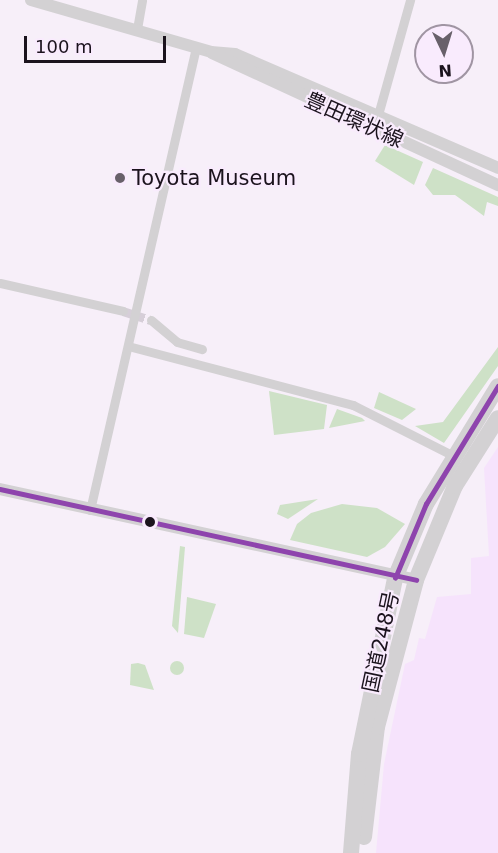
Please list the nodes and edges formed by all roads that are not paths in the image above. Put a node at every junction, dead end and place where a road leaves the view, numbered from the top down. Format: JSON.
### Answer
{"nodes":[{"id":1,"x":31,"y":0,"type":"edge"},
{"id":2,"x":142,"y":0,"type":"edge"},
{"id":3,"x":410,"y":0,"type":"edge"},
{"id":4,"x":137,"y":29,"type":"junction"},
{"id":5,"x":196,"y":48,"type":"junction"},
{"id":6,"x":211,"y":52,"type":"junction"},
{"id":7,"x":380,"y":115,"type":"junction"},
{"id":8,"x":374,"y":129,"type":"junction"},
{"id":9,"x":498,"y":168,"type":"edge"},
{"id":10,"x":498,"y":185,"type":"edge"},
{"id":11,"x":0,"y":283,"type":"edge"},
{"id":12,"x":123,"y":311,"type":"tunnel mouth"},
{"id":13,"x":151,"y":320,"type":"tunnel mouth"},
{"id":14,"x":128,"y":346,"type":"junction"},
{"id":15,"x":202,"y":350,"type":"dead end"},
{"id":16,"x":498,"y":386,"type":"edge"},
{"id":17,"x":498,"y":418,"type":"edge"},
{"id":18,"x":454,"y":456,"type":"junction"},
{"id":19,"x":0,"y":489,"type":"edge"},
{"id":20,"x":90,"y":510,"type":"junction"},
{"id":21,"x":395,"y":578,"type":"junction"},
{"id":22,"x":416,"y":580,"type":"junction"},
{"id":23,"x":351,"y":853,"type":"edge"},
{"id":24,"x":362,"y":853,"type":"edge"}],
"edges":[{"from":1,"to":4,"type":"main road","name":"豊田環状線"},
{"from":2,"to":4,"type":"street"},
{"from":3,"to":7,"type":"street"},
{"from":4,"to":5,"type":"main road","name":"豊田環状線"},
{"from":5,"to":6,"type":"main road","name":"豊田環状線"},
{"from":5,"to":14,"type":"street"},
{"from":6,"to":7,"type":"main road","name":"豊田環状線"},
{"from":6,"to":8,"type":"main road","name":"豊田環状線"},
{"from":7,"to":8,"type":"street"},
{"from":7,"to":9,"type":"main road","name":"豊田環状線"},
{"from":8,"to":10,"type":"main road","name":"豊田環状線"},
{"from":11,"to":12,"type":"street"},
{"from":13,"to":15,"type":"street"},
{"from":14,"to":18,"type":"street"},
{"from":14,"to":20,"type":"street"},
{"from":16,"to":18,"type":"highway","name":"国道248号"},
{"from":17,"to":22,"type":"highway","name":"国道248号"},
{"from":18,"to":21,"type":"highway","name":"国道248号"},
{"from":19,"to":20,"type":"main road"},
{"from":20,"to":21,"type":"main road"},
{"from":21,"to":22,"type":"main road"},
{"from":21,"to":23,"type":"highway","name":"国道248号"},
{"from":22,"to":24,"type":"highway","name":"国道248号"}]}
